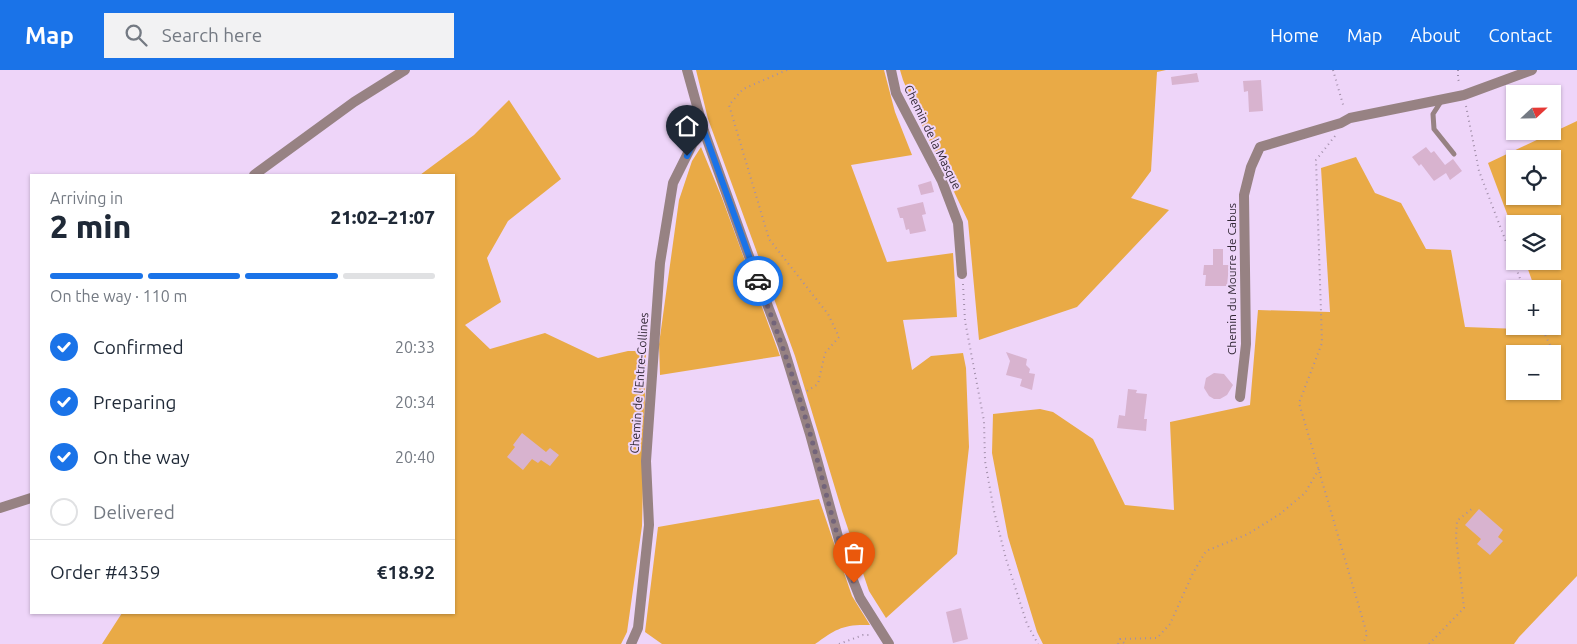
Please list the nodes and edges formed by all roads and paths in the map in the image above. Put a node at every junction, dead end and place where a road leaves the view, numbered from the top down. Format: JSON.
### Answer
{"nodes":[{"id":1,"x":405,"y":70,"type":"edge"},
{"id":2,"x":687,"y":70,"type":"edge"},
{"id":3,"x":787,"y":70,"type":"edge"},
{"id":4,"x":891,"y":70,"type":"edge"},
{"id":5,"x":1333,"y":70,"type":"edge"},
{"id":6,"x":1458,"y":70,"type":"edge"},
{"id":7,"x":1532,"y":70,"type":"edge"},
{"id":8,"x":1464,"y":95,"type":"junction"},
{"id":9,"x":1443,"y":100,"type":"junction"},
{"id":10,"x":1350,"y":118,"type":"junction"},
{"id":11,"x":704,"y":131,"type":"junction"},
{"id":12,"x":1338,"y":132,"type":"dead end"},
{"id":13,"x":1454,"y":154,"type":"dead end"},
{"id":14,"x":255,"y":174,"type":"edge"},
{"id":15,"x":962,"y":274,"type":"joint"},
{"id":16,"x":1521,"y":280,"type":"edge"},
{"id":17,"x":799,"y":397,"type":"junction"},
{"id":18,"x":1240,"y":397,"type":"dead end"},
{"id":19,"x":1319,"y":469,"type":"junction"},
{"id":20,"x":30,"y":498,"type":"edge"},
{"id":21,"x":0,"y":508,"type":"edge"},
{"id":22,"x":1474,"y":508,"type":"dead end"},
{"id":23,"x":1120,"y":639,"type":"junction"},
{"id":24,"x":887,"y":640,"type":"edge"},
{"id":25,"x":631,"y":644,"type":"edge"},
{"id":26,"x":839,"y":644,"type":"edge"},
{"id":27,"x":1038,"y":644,"type":"edge"},
{"id":28,"x":1118,"y":644,"type":"edge"},
{"id":29,"x":1125,"y":644,"type":"edge"},
{"id":30,"x":1364,"y":644,"type":"edge"},
{"id":31,"x":1429,"y":644,"type":"edge"}],
"edges":[{"from":1,"to":14,"type":"street"},
{"from":2,"to":11,"type":"street"},
{"from":3,"to":17,"type":"path"},
{"from":4,"to":15,"type":"street","name":"Chemin de la Masque"},
{"from":5,"to":10,"type":"path"},
{"from":6,"to":8,"type":"path"},
{"from":7,"to":8,"type":"street","name":"Chemin du Mourre de Cabus"},
{"from":8,"to":9,"type":"street","name":"Chemin du Mourre de Cabus"},
{"from":8,"to":16,"type":"path"},
{"from":9,"to":10,"type":"street","name":"Chemin du Mourre de Cabus"},
{"from":9,"to":13,"type":"lane"},
{"from":10,"to":18,"type":"street","name":"Chemin du Mourre de Cabus"},
{"from":11,"to":17,"type":"street"},
{"from":11,"to":25,"type":"street","name":"Chemin de l'Entre-Collines"},
{"from":12,"to":19,"type":"path"},
{"from":15,"to":27,"type":"path"},
{"from":17,"to":24,"type":"street"},
{"from":19,"to":23,"type":"path"},
{"from":19,"to":30,"type":"path"},
{"from":20,"to":21,"type":"street"},
{"from":22,"to":31,"type":"path"},
{"from":23,"to":28,"type":"path"},
{"from":23,"to":29,"type":"path"},
{"from":24,"to":26,"type":"path"}]}
